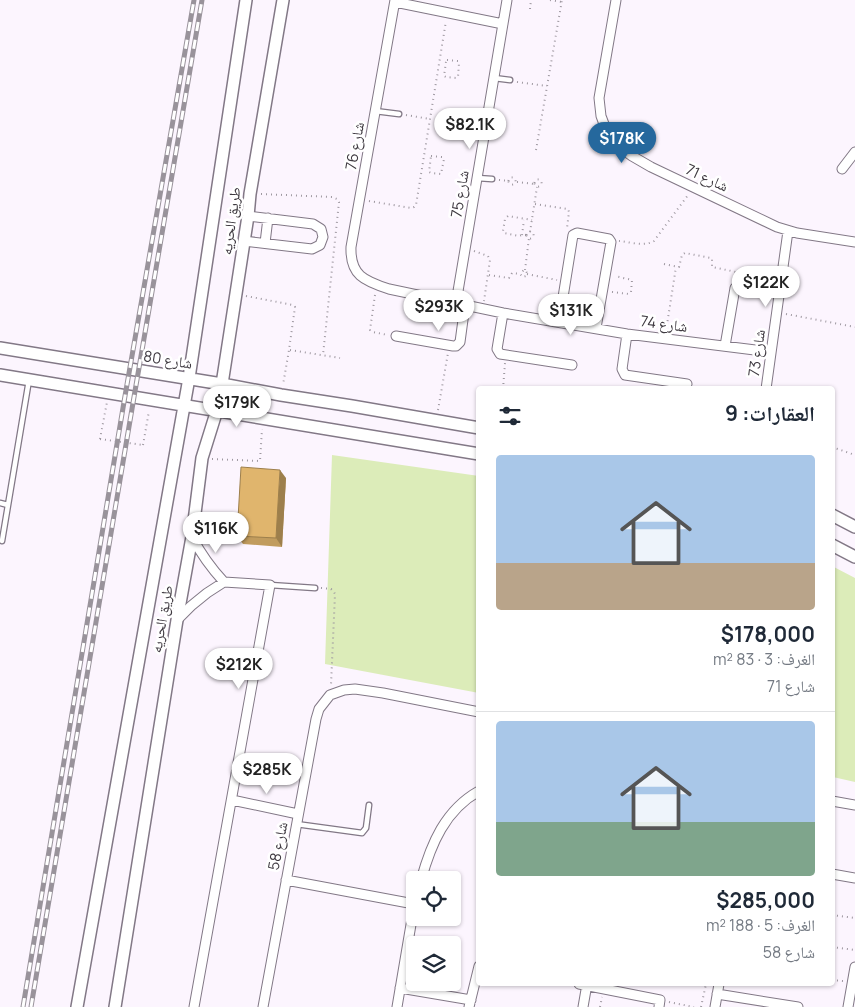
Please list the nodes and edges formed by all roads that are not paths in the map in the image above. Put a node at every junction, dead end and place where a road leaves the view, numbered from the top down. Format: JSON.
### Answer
{"nodes":[{"id":1,"x":246,"y":0,"type":"edge"},
{"id":2,"x":283,"y":0,"type":"edge"},
{"id":3,"x":507,"y":0,"type":"edge"},
{"id":4,"x":616,"y":0,"type":"edge"},
{"id":5,"x":395,"y":1,"type":"edge"},
{"id":6,"x":502,"y":24,"type":"junction"},
{"id":7,"x":494,"y":78,"type":"junction"},
{"id":8,"x":510,"y":80,"type":"road end"},
{"id":9,"x":375,"y":111,"type":"junction"},
{"id":10,"x":399,"y":114,"type":"road end"},
{"id":11,"x":487,"y":114,"type":"junction"},
{"id":12,"x":484,"y":136,"type":"junction"},
{"id":13,"x":855,"y":152,"type":"edge"},
{"id":14,"x":842,"y":169,"type":"dead end"},
{"id":15,"x":477,"y":178,"type":"junction"},
{"id":16,"x":492,"y":179,"type":"road end"},
{"id":17,"x":248,"y":216,"type":"junction"},
{"id":18,"x":268,"y":218,"type":"junction"},
{"id":19,"x":788,"y":231,"type":"junction"},
{"id":20,"x":244,"y":241,"type":"junction"},
{"id":21,"x":855,"y":242,"type":"edge"},
{"id":22,"x":265,"y":244,"type":"junction"},
{"id":23,"x":377,"y":285,"type":"joint"},
{"id":24,"x":735,"y":288,"type":"road end"},
{"id":25,"x":461,"y":304,"type":"junction"},
{"id":26,"x":503,"y":312,"type":"junction"},
{"id":27,"x":559,"y":322,"type":"junction"},
{"id":28,"x":596,"y":328,"type":"junction"},
{"id":29,"x":627,"y":334,"type":"junction"},
{"id":30,"x":396,"y":336,"type":"road end"},
{"id":31,"x":725,"y":346,"type":"junction"},
{"id":32,"x":0,"y":348,"type":"edge"},
{"id":33,"x":771,"y":352,"type":"junction"},
{"id":34,"x":572,"y":365,"type":"dead end"},
{"id":35,"x":0,"y":375,"type":"edge"},
{"id":36,"x":189,"y":378,"type":"junction"},
{"id":37,"x":29,"y":380,"type":"junction"},
{"id":38,"x":222,"y":384,"type":"junction"},
{"id":39,"x":687,"y":384,"type":"dead end"},
{"id":40,"x":766,"y":386,"type":"edge"},
{"id":41,"x":185,"y":405,"type":"junction"},
{"id":42,"x":217,"y":410,"type":"junction"},
{"id":43,"x":476,"y":427,"type":"edge"},
{"id":44,"x":476,"y":454,"type":"edge"},
{"id":45,"x":0,"y":503,"type":"edge"},
{"id":46,"x":8,"y":505,"type":"junction"},
{"id":47,"x":0,"y":517,"type":"edge"},
{"id":48,"x":835,"y":517,"type":"edge"},
{"id":49,"x":6,"y":519,"type":"junction"},
{"id":50,"x":855,"y":527,"type":"edge"},
{"id":51,"x":192,"y":537,"type":"junction"},
{"id":52,"x":2,"y":541,"type":"dead end"},
{"id":53,"x":835,"y":546,"type":"edge"},
{"id":54,"x":855,"y":557,"type":"edge"},
{"id":55,"x":224,"y":582,"type":"junction"},
{"id":56,"x":270,"y":585,"type":"junction"},
{"id":57,"x":315,"y":588,"type":"road end"},
{"id":58,"x":177,"y":620,"type":"junction"},
{"id":59,"x":476,"y":711,"type":"edge"},
{"id":60,"x":476,"y":793,"type":"edge"},
{"id":61,"x":232,"y":800,"type":"junction"},
{"id":62,"x":835,"y":801,"type":"edge"},
{"id":63,"x":855,"y":804,"type":"edge"},
{"id":64,"x":369,"y":805,"type":"dead end"},
{"id":65,"x":298,"y":814,"type":"junction"},
{"id":66,"x":296,"y":824,"type":"junction"},
{"id":67,"x":424,"y":871,"type":"edge"},
{"id":68,"x":835,"y":875,"type":"edge"},
{"id":69,"x":855,"y":878,"type":"edge"},
{"id":70,"x":286,"y":880,"type":"junction"},
{"id":71,"x":406,"y":900,"type":"edge"},
{"id":72,"x":411,"y":926,"type":"edge"},
{"id":73,"x":855,"y":967,"type":"edge"},
{"id":74,"x":476,"y":978,"type":"edge"},
{"id":75,"x":584,"y":986,"type":"edge"},
{"id":76,"x":592,"y":986,"type":"edge"},
{"id":77,"x":719,"y":986,"type":"edge"},
{"id":78,"x":400,"y":988,"type":"junction"},
{"id":79,"x":717,"y":994,"type":"junction"},
{"id":80,"x":470,"y":1003,"type":"edge"},
{"id":81,"x":659,"y":1003,"type":"edge"},
{"id":82,"x":77,"y":1007,"type":"edge"},
{"id":83,"x":115,"y":1007,"type":"edge"},
{"id":84,"x":194,"y":1007,"type":"edge"},
{"id":85,"x":262,"y":1007,"type":"edge"},
{"id":86,"x":397,"y":1007,"type":"edge"},
{"id":87,"x":583,"y":1007,"type":"edge"},
{"id":88,"x":715,"y":1007,"type":"edge"},
{"id":89,"x":798,"y":1007,"type":"edge"},
{"id":90,"x":848,"y":1007,"type":"edge"}],
"edges":[{"from":1,"to":36,"type":"street","name":"طريق الحريه"},
{"from":2,"to":17,"type":"street","name":"طريق الحريه"},
{"from":3,"to":6,"type":"street","name":"شارع 75"},
{"from":4,"to":19,"type":"street","name":"شارع 71"},
{"from":5,"to":6,"type":"street"},
{"from":5,"to":9,"type":"street","name":"شارع 76"},
{"from":6,"to":7,"type":"street","name":"شارع 75"},
{"from":7,"to":8,"type":"lane"},
{"from":7,"to":11,"type":"street","name":"شارع 75"},
{"from":9,"to":10,"type":"lane"},
{"from":9,"to":23,"type":"street","name":"شارع 76"},
{"from":11,"to":12,"type":"street","name":"شارع 75"},
{"from":11,"to":12,"type":"lane"},
{"from":12,"to":15,"type":"street","name":"شارع 75"},
{"from":13,"to":14,"type":"street"},
{"from":15,"to":16,"type":"lane"},
{"from":15,"to":25,"type":"street","name":"شارع 75"},
{"from":17,"to":18,"type":"street"},
{"from":17,"to":20,"type":"street","name":"طريق الحريه"},
{"from":18,"to":22,"type":"street"},
{"from":18,"to":22,"type":"street"},
{"from":19,"to":21,"type":"street","name":"شارع 71"},
{"from":19,"to":33,"type":"street","name":"شارع 73"},
{"from":20,"to":22,"type":"street"},
{"from":20,"to":38,"type":"street","name":"طريق الحريه"},
{"from":23,"to":25,"type":"street","name":"شارع 74"},
{"from":24,"to":31,"type":"street"},
{"from":25,"to":26,"type":"street","name":"شارع 74"},
{"from":25,"to":30,"type":"street","name":"شارع 75"},
{"from":26,"to":27,"type":"street","name":"شارع 74"},
{"from":26,"to":34,"type":"street"},
{"from":27,"to":28,"type":"street","name":"شارع 74"},
{"from":27,"to":28,"type":"street"},
{"from":28,"to":29,"type":"street","name":"شارع 74"},
{"from":29,"to":31,"type":"street","name":"شارع 74"},
{"from":29,"to":39,"type":"street"},
{"from":31,"to":33,"type":"street","name":"شارع 74"},
{"from":32,"to":36,"type":"street","name":"شارع 80"},
{"from":33,"to":40,"type":"street","name":"شارع 73"},
{"from":35,"to":37,"type":"street"},
{"from":36,"to":38,"type":"street","name":"شارع 80"},
{"from":36,"to":41,"type":"street","name":"طريق الحريه"},
{"from":37,"to":41,"type":"street"},
{"from":37,"to":46,"type":"lane"},
{"from":38,"to":42,"type":"street","name":"طريق الحريه"},
{"from":38,"to":43,"type":"street","name":"شارع 80"},
{"from":41,"to":42,"type":"street"},
{"from":41,"to":82,"type":"street","name":"طريق الحريه"},
{"from":42,"to":44,"type":"street"},
{"from":42,"to":51,"type":"street","name":"طريق الحريه"},
{"from":45,"to":46,"type":"lane"},
{"from":46,"to":49,"type":"lane"},
{"from":47,"to":49,"type":"lane"},
{"from":48,"to":50,"type":"street"},
{"from":49,"to":52,"type":"lane"},
{"from":51,"to":55,"type":"street"},
{"from":51,"to":58,"type":"street","name":"طريق الحريه"},
{"from":53,"to":54,"type":"street"},
{"from":55,"to":56,"type":"street"},
{"from":55,"to":58,"type":"street"},
{"from":56,"to":57,"type":"lane"},
{"from":56,"to":61,"type":"street"},
{"from":58,"to":83,"type":"street","name":"طريق الحريه"},
{"from":59,"to":65,"type":"street","name":"شارع 58"},
{"from":60,"to":67,"type":"street"},
{"from":61,"to":65,"type":"street"},
{"from":61,"to":84,"type":"street"},
{"from":62,"to":63,"type":"street"},
{"from":64,"to":66,"type":"lane"},
{"from":65,"to":66,"type":"street","name":"شارع 58"},
{"from":66,"to":70,"type":"street","name":"شارع 58"},
{"from":68,"to":69,"type":"street"},
{"from":70,"to":71,"type":"street"},
{"from":70,"to":85,"type":"street","name":"شارع 58"},
{"from":72,"to":78,"type":"street"},
{"from":73,"to":90,"type":"street"},
{"from":74,"to":80,"type":"street"},
{"from":75,"to":87,"type":"street"},
{"from":76,"to":81,"type":"street"},
{"from":77,"to":79,"type":"street"},
{"from":78,"to":80,"type":"street"},
{"from":78,"to":86,"type":"street"},
{"from":79,"to":88,"type":"street"},
{"from":79,"to":89,"type":"street"}]}
